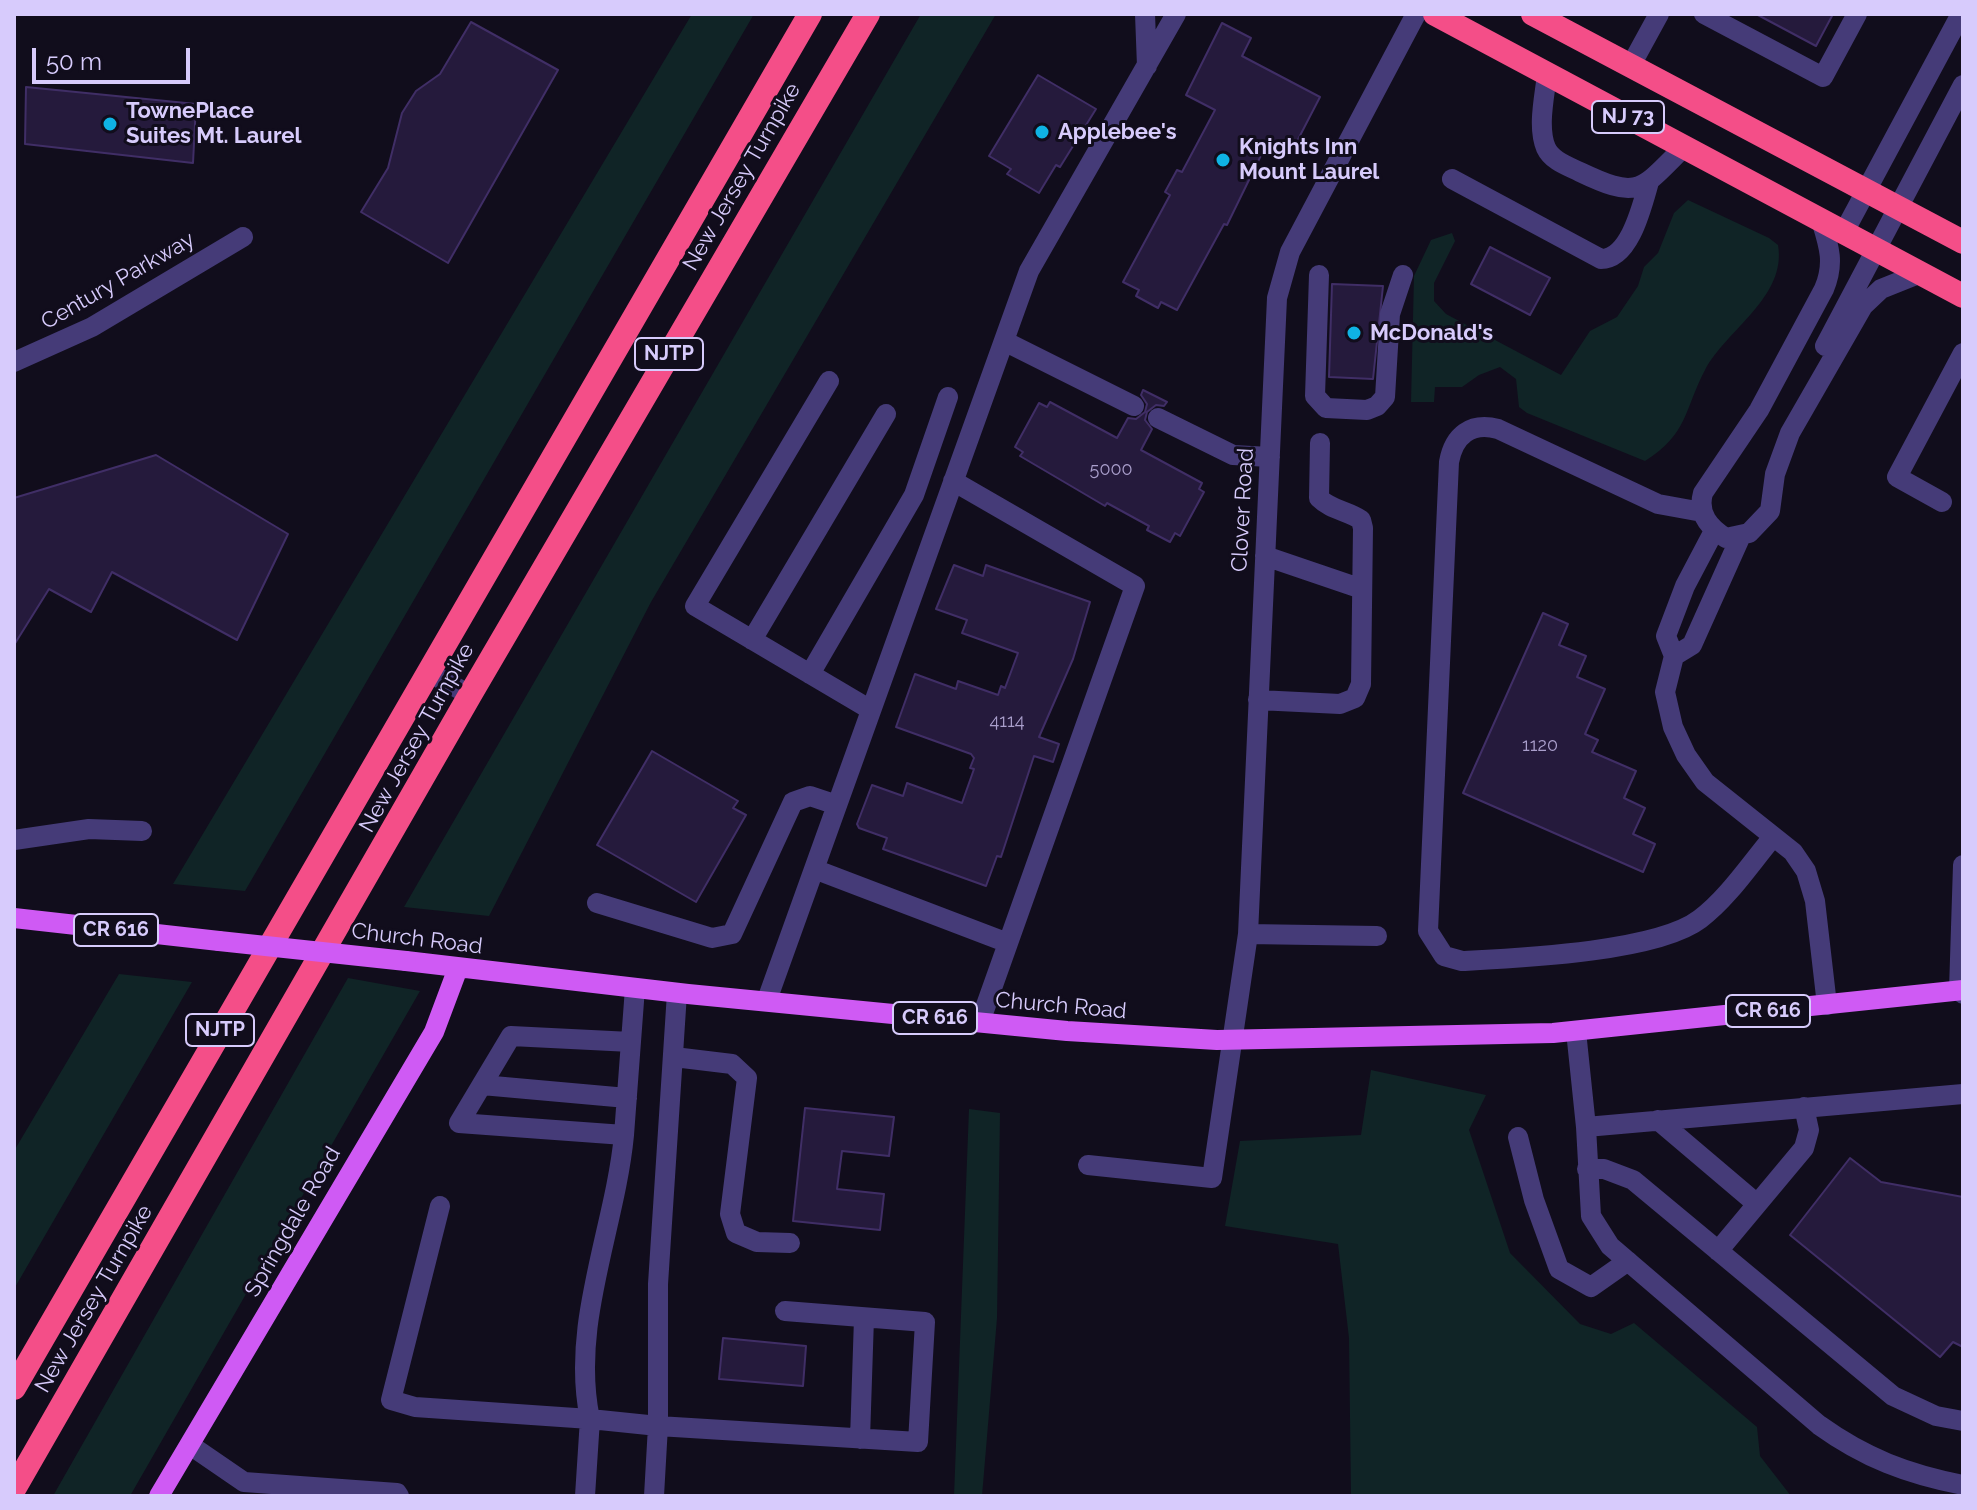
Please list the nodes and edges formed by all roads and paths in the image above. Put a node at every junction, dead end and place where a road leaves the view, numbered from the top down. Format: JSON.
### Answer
{"nodes":[{"id":1,"x":810,"y":14,"type":"edge"},
{"id":2,"x":868,"y":14,"type":"edge"},
{"id":3,"x":1145,"y":14,"type":"edge"},
{"id":4,"x":1176,"y":14,"type":"edge"},
{"id":5,"x":1416,"y":14,"type":"edge"},
{"id":6,"x":1435,"y":14,"type":"edge"},
{"id":7,"x":1533,"y":14,"type":"edge"},
{"id":8,"x":1659,"y":14,"type":"edge"},
{"id":9,"x":1704,"y":14,"type":"edge"},
{"id":10,"x":1857,"y":14,"type":"edge"},
{"id":11,"x":1961,"y":14,"type":"edge"},
{"id":12,"x":1147,"y":66,"type":"junction"},
{"id":13,"x":1630,"y":67,"type":"junction"},
{"id":14,"x":1547,"y":74,"type":"junction"},
{"id":15,"x":1963,"y":85,"type":"edge"},
{"id":16,"x":1684,"y":147,"type":"junction"},
{"id":17,"x":1452,"y":179,"type":"dead end"},
{"id":18,"x":1649,"y":182,"type":"junction"},
{"id":19,"x":1866,"y":193,"type":"junction"},
{"id":20,"x":1896,"y":209,"type":"junction"},
{"id":21,"x":1821,"y":220,"type":"junction"},
{"id":22,"x":1844,"y":232,"type":"junction"},
{"id":23,"x":243,"y":237,"type":"dead end"},
{"id":24,"x":1963,"y":242,"type":"edge"},
{"id":25,"x":1875,"y":249,"type":"junction"},
{"id":26,"x":1921,"y":273,"type":"junction"},
{"id":27,"x":1319,"y":275,"type":"dead end"},
{"id":28,"x":1403,"y":275,"type":"dead end"},
{"id":29,"x":1963,"y":296,"type":"edge"},
{"id":30,"x":1004,"y":341,"type":"junction"},
{"id":31,"x":1963,"y":353,"type":"edge"},
{"id":32,"x":14,"y":362,"type":"edge"},
{"id":33,"x":829,"y":381,"type":"dead end"},
{"id":34,"x":1813,"y":392,"type":"junction"},
{"id":35,"x":948,"y":397,"type":"dead end"},
{"id":36,"x":1134,"y":406,"type":"dead end"},
{"id":37,"x":886,"y":414,"type":"dead end"},
{"id":38,"x":1158,"y":418,"type":"dead end"},
{"id":39,"x":1320,"y":443,"type":"dead end"},
{"id":40,"x":1270,"y":457,"type":"junction"},
{"id":41,"x":953,"y":481,"type":"junction"},
{"id":42,"x":1942,"y":502,"type":"dead end"},
{"id":43,"x":1702,"y":512,"type":"junction"},
{"id":44,"x":1714,"y":531,"type":"junction"},
{"id":45,"x":1740,"y":538,"type":"junction"},
{"id":46,"x":1265,"y":556,"type":"junction"},
{"id":47,"x":1362,"y":589,"type":"junction"},
{"id":48,"x":752,"y":640,"type":"junction"},
{"id":49,"x":1674,"y":656,"type":"junction"},
{"id":50,"x":428,"y":672,"type":"junction"},
{"id":51,"x":810,"y":674,"type":"junction"},
{"id":52,"x":470,"y":695,"type":"junction"},
{"id":53,"x":1258,"y":700,"type":"junction"},
{"id":54,"x":871,"y":710,"type":"junction"},
{"id":55,"x":837,"y":805,"type":"junction"},
{"id":56,"x":142,"y":831,"type":"dead end"},
{"id":57,"x":1773,"y":837,"type":"junction"},
{"id":58,"x":14,"y":840,"type":"edge"},
{"id":59,"x":1963,"y":865,"type":"edge"},
{"id":60,"x":814,"y":869,"type":"junction"},
{"id":61,"x":597,"y":903,"type":"dead end"},
{"id":62,"x":14,"y":918,"type":"edge"},
{"id":63,"x":1248,"y":934,"type":"junction"},
{"id":64,"x":1377,"y":936,"type":"dead end"},
{"id":65,"x":1008,"y":943,"type":"junction"},
{"id":66,"x":458,"y":968,"type":"junction"},
{"id":67,"x":635,"y":988,"type":"junction"},
{"id":68,"x":1962,"y":991,"type":"edge"},
{"id":69,"x":677,"y":993,"type":"junction"},
{"id":70,"x":767,"y":1000,"type":"junction"},
{"id":71,"x":1827,"y":1005,"type":"junction"},
{"id":72,"x":980,"y":1022,"type":"junction"},
{"id":73,"x":1576,"y":1031,"type":"junction"},
{"id":74,"x":1232,"y":1040,"type":"junction"},
{"id":75,"x":631,"y":1042,"type":"junction"},
{"id":76,"x":674,"y":1057,"type":"junction"},
{"id":77,"x":482,"y":1085,"type":"junction"},
{"id":78,"x":1963,"y":1094,"type":"edge"},
{"id":79,"x":627,"y":1098,"type":"junction"},
{"id":80,"x":1804,"y":1107,"type":"junction"},
{"id":81,"x":1658,"y":1120,"type":"junction"},
{"id":82,"x":1586,"y":1127,"type":"junction"},
{"id":83,"x":624,"y":1135,"type":"junction"},
{"id":84,"x":1518,"y":1137,"type":"dead end"},
{"id":85,"x":1088,"y":1165,"type":"dead end"},
{"id":86,"x":1587,"y":1169,"type":"junction"},
{"id":87,"x":1757,"y":1204,"type":"junction"},
{"id":88,"x":440,"y":1206,"type":"dead end"},
{"id":89,"x":790,"y":1243,"type":"dead end"},
{"id":90,"x":1718,"y":1251,"type":"junction"},
{"id":91,"x":1628,"y":1261,"type":"junction"},
{"id":92,"x":785,"y":1311,"type":"dead end"},
{"id":93,"x":864,"y":1318,"type":"junction"},
{"id":94,"x":14,"y":1388,"type":"edge"},
{"id":95,"x":590,"y":1419,"type":"junction"},
{"id":96,"x":1963,"y":1421,"type":"edge"},
{"id":97,"x":658,"y":1426,"type":"junction"},
{"id":98,"x":860,"y":1439,"type":"junction"},
{"id":99,"x":190,"y":1445,"type":"junction"},
{"id":100,"x":1963,"y":1485,"type":"edge"},
{"id":101,"x":14,"y":1489,"type":"edge"},
{"id":102,"x":240,"y":1489,"type":"edge"},
{"id":103,"x":164,"y":1494,"type":"edge"},
{"id":104,"x":399,"y":1496,"type":"edge"},
{"id":105,"x":585,"y":1496,"type":"edge"},
{"id":106,"x":654,"y":1496,"type":"edge"}],
"edges":[{"from":1,"to":50,"type":"highway","name":"New Jersey Turnpike","number":"NJTP"},
{"from":2,"to":52,"type":"highway","name":"New Jersey Turnpike","number":"NJTP"},
{"from":3,"to":12,"type":"street"},
{"from":4,"to":12,"type":"street"},
{"from":5,"to":40,"type":"street","name":"Clover Road"},
{"from":6,"to":14,"type":"highway","number":"NJ 73"},
{"from":7,"to":13,"type":"highway","number":"NJ 73"},
{"from":8,"to":13,"type":"street"},
{"from":9,"to":10,"type":"street"},
{"from":11,"to":19,"type":"street"},
{"from":12,"to":30,"type":"street"},
{"from":13,"to":19,"type":"highway","number":"NJ 73"},
{"from":14,"to":16,"type":"highway","number":"NJ 73"},
{"from":14,"to":18,"type":"street"},
{"from":15,"to":20,"type":"street"},
{"from":16,"to":18,"type":"street"},
{"from":16,"to":21,"type":"highway","number":"NJ 73"},
{"from":17,"to":18,"type":"street"},
{"from":19,"to":20,"type":"highway","number":"NJ 73"},
{"from":19,"to":22,"type":"street"},
{"from":20,"to":24,"type":"highway","number":"NJ 73"},
{"from":20,"to":25,"type":"street"},
{"from":21,"to":22,"type":"highway","number":"NJ 73"},
{"from":21,"to":43,"type":"street"},
{"from":22,"to":25,"type":"highway","number":"NJ 73"},
{"from":23,"to":32,"type":"street","name":"Century Parkway"},
{"from":25,"to":26,"type":"highway","number":"NJ 73"},
{"from":25,"to":34,"type":"street"},
{"from":26,"to":29,"type":"highway","number":"NJ 73"},
{"from":26,"to":34,"type":"street"},
{"from":27,"to":28,"type":"street"},
{"from":30,"to":36,"type":"street"},
{"from":30,"to":41,"type":"street"},
{"from":31,"to":42,"type":"street"},
{"from":33,"to":48,"type":"street"},
{"from":34,"to":45,"type":"street"},
{"from":35,"to":51,"type":"street"},
{"from":37,"to":48,"type":"street"},
{"from":38,"to":40,"type":"street"},
{"from":39,"to":47,"type":"street"},
{"from":40,"to":46,"type":"street","name":"Clover Road"},
{"from":41,"to":54,"type":"street"},
{"from":41,"to":65,"type":"street"},
{"from":43,"to":44,"type":"street"},
{"from":43,"to":57,"type":"street"},
{"from":44,"to":45,"type":"street"},
{"from":44,"to":49,"type":"street"},
{"from":45,"to":49,"type":"street"},
{"from":46,"to":47,"type":"street"},
{"from":46,"to":53,"type":"street","name":"Clover Road"},
{"from":47,"to":53,"type":"street"},
{"from":48,"to":51,"type":"street"},
{"from":49,"to":57,"type":"street"},
{"from":50,"to":52,"type":"street"},
{"from":50,"to":94,"type":"highway","name":"New Jersey Turnpike","number":"NJTP"},
{"from":51,"to":54,"type":"street"},
{"from":52,"to":101,"type":"highway","name":"New Jersey Turnpike","number":"NJTP"},
{"from":53,"to":63,"type":"street","name":"Clover Road"},
{"from":54,"to":55,"type":"street"},
{"from":55,"to":60,"type":"street"},
{"from":55,"to":61,"type":"street"},
{"from":56,"to":58,"type":"street"},
{"from":57,"to":71,"type":"street"},
{"from":59,"to":68,"type":"street"},
{"from":60,"to":65,"type":"street"},
{"from":60,"to":70,"type":"street"},
{"from":62,"to":66,"type":"main road","name":"Church Road","number":"CR 616","bridge":true},
{"from":63,"to":64,"type":"street"},
{"from":63,"to":74,"type":"street","name":"Clover Road"},
{"from":65,"to":72,"type":"street"},
{"from":66,"to":67,"type":"main road","name":"Church Road","number":"CR 616"},
{"from":66,"to":99,"type":"main road","name":"Springdale Road"},
{"from":67,"to":69,"type":"main road","name":"Church Road","number":"CR 616"},
{"from":67,"to":75,"type":"street"},
{"from":68,"to":71,"type":"main road","name":"Church Road","number":"CR 616"},
{"from":69,"to":70,"type":"main road","name":"Church Road","number":"CR 616"},
{"from":69,"to":76,"type":"street"},
{"from":70,"to":72,"type":"main road","name":"Church Road","number":"CR 616"},
{"from":71,"to":73,"type":"main road","name":"Church Road","number":"CR 616"},
{"from":72,"to":74,"type":"main road","name":"Church Road","number":"CR 616"},
{"from":73,"to":74,"type":"main road","name":"Church Road","number":"CR 616"},
{"from":73,"to":82,"type":"street"},
{"from":74,"to":85,"type":"street","name":"Clover Road"},
{"from":75,"to":77,"type":"street"},
{"from":75,"to":79,"type":"street"},
{"from":76,"to":89,"type":"street"},
{"from":76,"to":97,"type":"street"},
{"from":77,"to":79,"type":"street"},
{"from":77,"to":83,"type":"street"},
{"from":78,"to":80,"type":"street"},
{"from":79,"to":83,"type":"street"},
{"from":80,"to":81,"type":"street"},
{"from":80,"to":87,"type":"street"},
{"from":81,"to":82,"type":"street"},
{"from":81,"to":87,"type":"street"},
{"from":82,"to":86,"type":"street"},
{"from":83,"to":95,"type":"street"},
{"from":84,"to":91,"type":"street"},
{"from":86,"to":90,"type":"street"},
{"from":86,"to":91,"type":"street"},
{"from":87,"to":90,"type":"street"},
{"from":88,"to":95,"type":"street"},
{"from":90,"to":96,"type":"street"},
{"from":91,"to":100,"type":"street"},
{"from":92,"to":93,"type":"street"},
{"from":93,"to":98,"type":"street"},
{"from":93,"to":98,"type":"street"},
{"from":95,"to":97,"type":"street"},
{"from":95,"to":105,"type":"street"},
{"from":97,"to":98,"type":"street"},
{"from":97,"to":106,"type":"street"},
{"from":99,"to":102,"type":"street"},
{"from":99,"to":103,"type":"main road","name":"Springdale Road"},
{"from":102,"to":104,"type":"street"}]}
